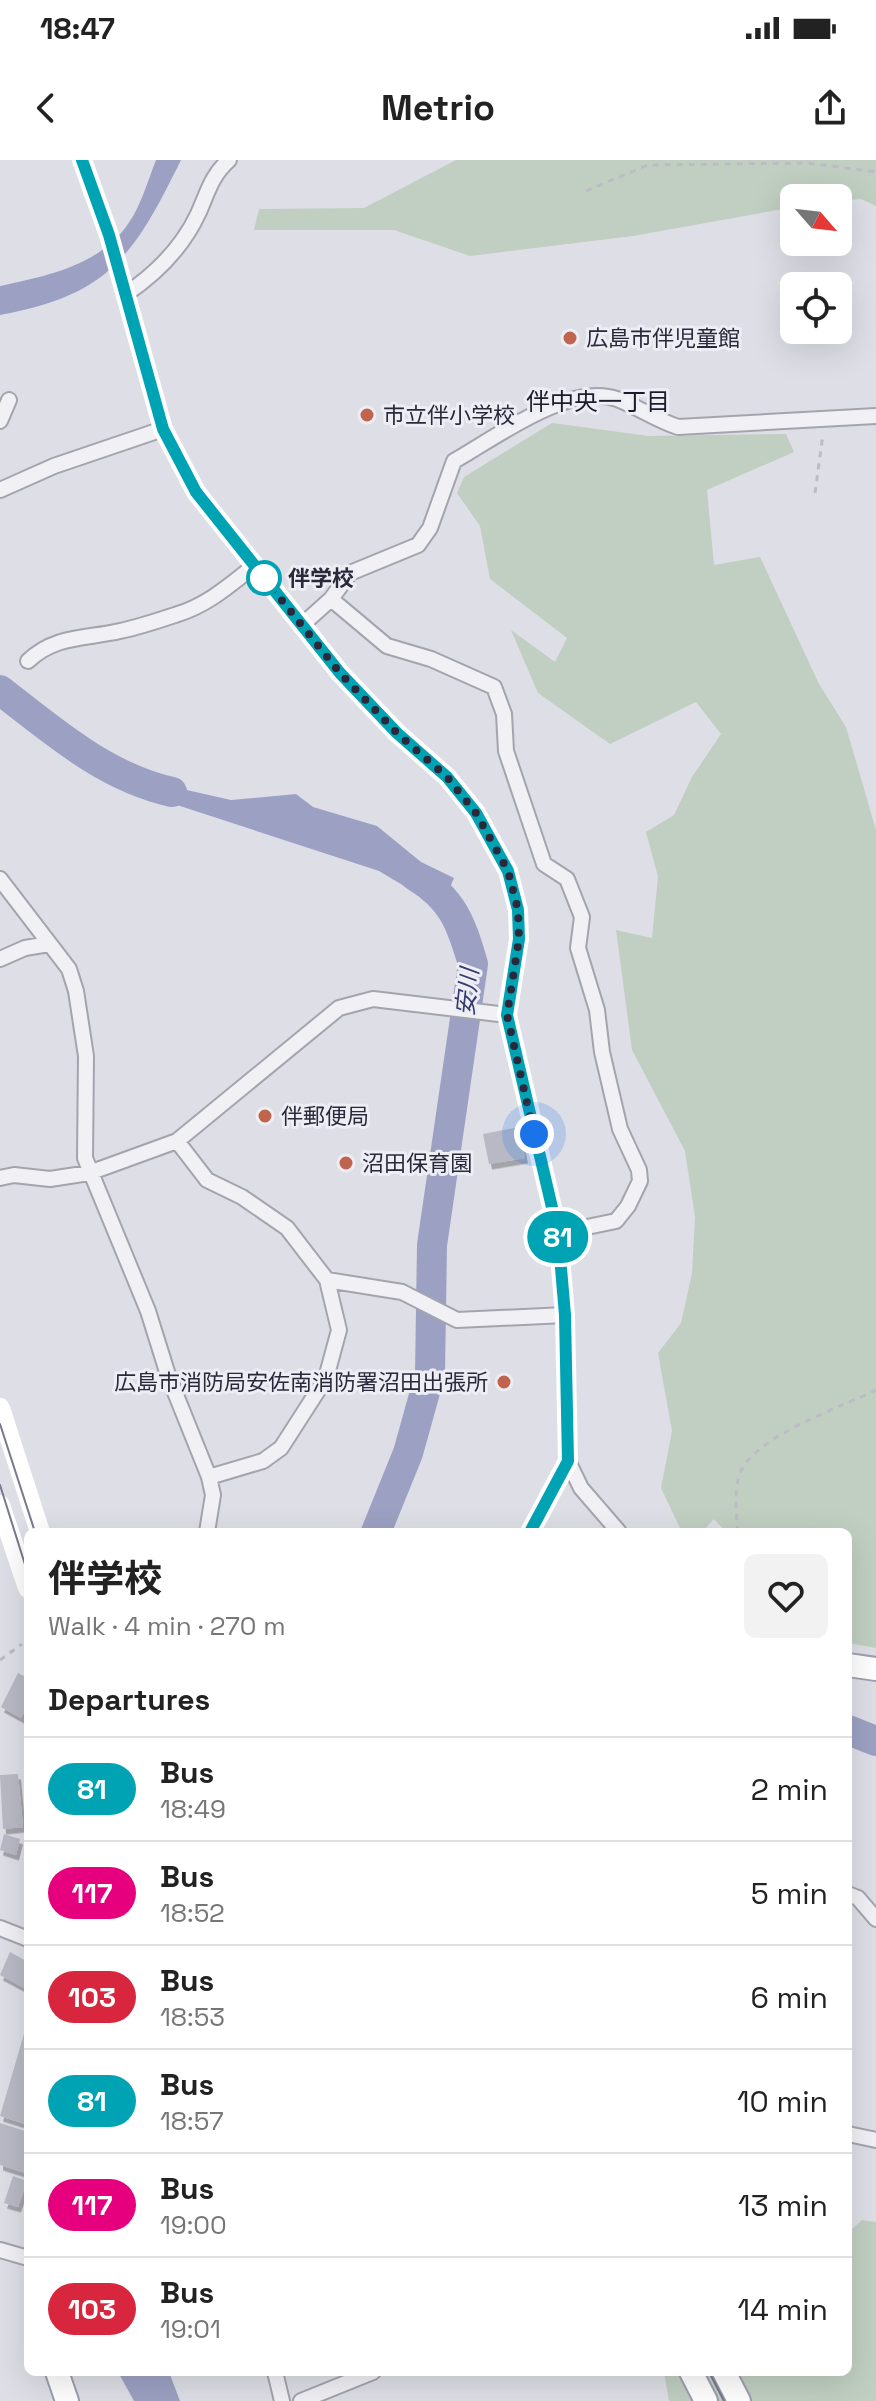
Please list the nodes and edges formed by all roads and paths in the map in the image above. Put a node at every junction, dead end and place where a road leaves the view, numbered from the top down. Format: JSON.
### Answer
{"nodes":[{"id":1,"x":82,"y":160,"type":"edge"},
{"id":2,"x":229,"y":160,"type":"edge"},
{"id":3,"x":876,"y":172,"type":"edge"},
{"id":4,"x":586,"y":191,"type":"dead end"},
{"id":5,"x":125,"y":290,"type":"junction"},
{"id":6,"x":9,"y":400,"type":"dead end"},
{"id":7,"x":876,"y":416,"type":"edge"},
{"id":8,"x":826,"y":418,"type":"junction"},
{"id":9,"x":0,"y":421,"type":"edge"},
{"id":10,"x":163,"y":429,"type":"junction"},
{"id":11,"x":0,"y":490,"type":"edge"},
{"id":12,"x":815,"y":493,"type":"dead end"},
{"id":13,"x":254,"y":566,"type":"junction"},
{"id":14,"x":331,"y":599,"type":"junction"},
{"id":15,"x":302,"y":625,"type":"junction"},
{"id":16,"x":28,"y":661,"type":"dead end"},
{"id":17,"x":0,"y":879,"type":"edge"},
{"id":18,"x":49,"y":944,"type":"junction"},
{"id":19,"x":0,"y":959,"type":"edge"},
{"id":20,"x":501,"y":1014,"type":"junction"},
{"id":21,"x":177,"y":1141,"type":"junction"},
{"id":22,"x":89,"y":1173,"type":"junction"},
{"id":23,"x":0,"y":1178,"type":"edge"},
{"id":24,"x":558,"y":1233,"type":"junction"},
{"id":25,"x":327,"y":1280,"type":"junction"},
{"id":26,"x":565,"y":1315,"type":"junction"},
{"id":27,"x":876,"y":1390,"type":"edge"},
{"id":28,"x":0,"y":1408,"type":"edge"},
{"id":29,"x":7,"y":1456,"type":"edge"},
{"id":30,"x":568,"y":1461,"type":"junction"},
{"id":31,"x":209,"y":1477,"type":"junction"},
{"id":32,"x":0,"y":1505,"type":"edge"},
{"id":33,"x":38,"y":1528,"type":"edge"},
{"id":34,"x":208,"y":1528,"type":"edge"},
{"id":35,"x":532,"y":1528,"type":"edge"},
{"id":36,"x":616,"y":1528,"type":"edge"},
{"id":37,"x":738,"y":1528,"type":"edge"},
{"id":38,"x":24,"y":1576,"type":"edge"},
{"id":39,"x":22,"y":1644,"type":"dead end"},
{"id":40,"x":0,"y":1660,"type":"edge"},
{"id":41,"x":852,"y":1666,"type":"edge"},
{"id":42,"x":876,"y":1669,"type":"edge"},
{"id":43,"x":852,"y":1896,"type":"edge"},
{"id":44,"x":876,"y":1919,"type":"edge"},
{"id":45,"x":0,"y":1928,"type":"edge"},
{"id":46,"x":24,"y":1937,"type":"edge"},
{"id":47,"x":852,"y":2135,"type":"edge"},
{"id":48,"x":876,"y":2140,"type":"edge"},
{"id":49,"x":0,"y":2250,"type":"edge"},
{"id":50,"x":24,"y":2257,"type":"edge"},
{"id":51,"x":58,"y":2376,"type":"edge"},
{"id":52,"x":276,"y":2376,"type":"edge"},
{"id":53,"x":363,"y":2376,"type":"edge"},
{"id":54,"x":693,"y":2376,"type":"edge"},
{"id":55,"x":726,"y":2376,"type":"edge"},
{"id":56,"x":67,"y":2401,"type":"edge"},
{"id":57,"x":282,"y":2401,"type":"edge"},
{"id":58,"x":301,"y":2401,"type":"edge"},
{"id":59,"x":706,"y":2401,"type":"edge"},
{"id":60,"x":739,"y":2401,"type":"edge"}],
"edges":[{"from":1,"to":5,"type":"main road"},
{"from":2,"to":5,"type":"street"},
{"from":3,"to":4,"type":"path"},
{"from":5,"to":10,"type":"main road"},
{"from":6,"to":9,"type":"street"},
{"from":7,"to":8,"type":"street"},
{"from":8,"to":12,"type":"path"},
{"from":8,"to":14,"type":"street"},
{"from":10,"to":11,"type":"street"},
{"from":10,"to":13,"type":"main road"},
{"from":13,"to":15,"type":"main road"},
{"from":13,"to":16,"type":"street"},
{"from":14,"to":15,"type":"street"},
{"from":14,"to":24,"type":"street"},
{"from":15,"to":20,"type":"main road"},
{"from":17,"to":18,"type":"street"},
{"from":18,"to":19,"type":"street"},
{"from":18,"to":22,"type":"street"},
{"from":20,"to":21,"type":"street"},
{"from":20,"to":24,"type":"main road"},
{"from":21,"to":22,"type":"street"},
{"from":21,"to":25,"type":"street"},
{"from":22,"to":23,"type":"street"},
{"from":22,"to":31,"type":"street"},
{"from":24,"to":26,"type":"main road"},
{"from":25,"to":26,"type":"street"},
{"from":25,"to":31,"type":"street"},
{"from":26,"to":30,"type":"main road"},
{"from":27,"to":37,"type":"path"},
{"from":28,"to":29,"type":"main road"},
{"from":29,"to":33,"type":"main road"},
{"from":30,"to":35,"type":"main road"},
{"from":30,"to":36,"type":"street"},
{"from":31,"to":34,"type":"street"},
{"from":32,"to":38,"type":"main road"},
{"from":39,"to":40,"type":"path"},
{"from":41,"to":42,"type":"main road"},
{"from":43,"to":44,"type":"street"},
{"from":45,"to":46,"type":"street"},
{"from":47,"to":48,"type":"street"},
{"from":49,"to":50,"type":"street"},
{"from":51,"to":56,"type":"main road"},
{"from":52,"to":57,"type":"street"},
{"from":53,"to":58,"type":"street"},
{"from":54,"to":59,"type":"main road"},
{"from":55,"to":60,"type":"main road"}]}
